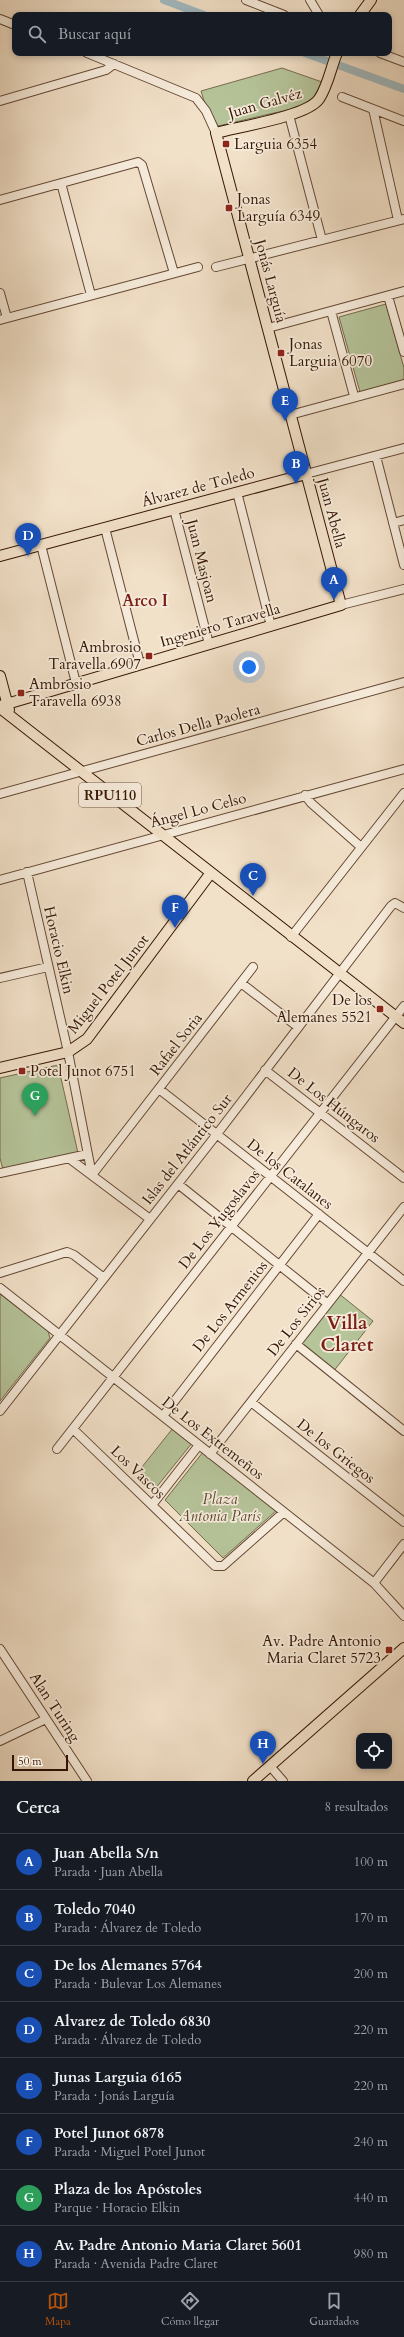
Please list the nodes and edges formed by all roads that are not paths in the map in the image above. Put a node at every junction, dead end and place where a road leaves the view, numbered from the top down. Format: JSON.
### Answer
{"nodes":[{"id":1,"x":246,"y":0,"type":"edge"},
{"id":2,"x":310,"y":0,"type":"edge"},
{"id":3,"x":371,"y":0,"type":"edge"},
{"id":4,"x":276,"y":12,"type":"edge"},
{"id":5,"x":317,"y":12,"type":"edge"},
{"id":6,"x":362,"y":12,"type":"edge"},
{"id":7,"x":0,"y":19,"type":"edge"},
{"id":8,"x":12,"y":24,"type":"edge"},
{"id":9,"x":94,"y":56,"type":"edge"},
{"id":10,"x":335,"y":56,"type":"edge"},
{"id":11,"x":390,"y":56,"type":"edge"},
{"id":12,"x":403,"y":60,"type":"edge"},
{"id":13,"x":114,"y":64,"type":"junction"},
{"id":14,"x":342,"y":97,"type":"dead end"},
{"id":15,"x":0,"y":101,"type":"edge"},
{"id":16,"x":373,"y":109,"type":"junction"},
{"id":17,"x":289,"y":115,"type":"junction"},
{"id":18,"x":404,"y":121,"type":"edge"},
{"id":19,"x":216,"y":133,"type":"junction"},
{"id":20,"x":62,"y":183,"type":"junction"},
{"id":21,"x":0,"y":200,"type":"edge"},
{"id":22,"x":401,"y":220,"type":"edge"},
{"id":23,"x":322,"y":240,"type":"junction"},
{"id":24,"x":249,"y":258,"type":"junction"},
{"id":25,"x":198,"y":267,"type":"dead end"},
{"id":26,"x":216,"y":267,"type":"dead end"},
{"id":27,"x":174,"y":273,"type":"junction"},
{"id":28,"x":404,"y":292,"type":"edge"},
{"id":29,"x":0,"y":293,"type":"edge"},
{"id":30,"x":91,"y":295,"type":"junction"},
{"id":31,"x":388,"y":296,"type":"junction"},
{"id":32,"x":332,"y":311,"type":"junction"},
{"id":33,"x":3,"y":319,"type":"edge"},
{"id":34,"x":268,"y":328,"type":"junction"},
{"id":35,"x":404,"y":352,"type":"edge"},
{"id":36,"x":404,"y":384,"type":"edge"},
{"id":37,"x":354,"y":396,"type":"junction"},
{"id":38,"x":290,"y":415,"type":"junction"},
{"id":39,"x":404,"y":448,"type":"edge"},
{"id":40,"x":376,"y":456,"type":"junction"},
{"id":41,"x":306,"y":474,"type":"junction"},
{"id":42,"x":237,"y":492,"type":"junction"},
{"id":43,"x":174,"y":509,"type":"junction"},
{"id":44,"x":404,"y":520,"type":"edge"},
{"id":45,"x":393,"y":523,"type":"junction"},
{"id":46,"x":105,"y":528,"type":"junction"},
{"id":47,"x":41,"y":545,"type":"junction"},
{"id":48,"x":0,"y":556,"type":"edge"},
{"id":49,"x":404,"y":565,"type":"edge"},
{"id":50,"x":404,"y":589,"type":"edge"},
{"id":51,"x":341,"y":605,"type":"junction"},
{"id":52,"x":271,"y":626,"type":"junction"},
{"id":53,"x":209,"y":644,"type":"junction"},
{"id":54,"x":140,"y":664,"type":"junction"},
{"id":55,"x":0,"y":676,"type":"edge"},
{"id":56,"x":76,"y":682,"type":"junction"},
{"id":57,"x":404,"y":682,"type":"edge"},
{"id":58,"x":2,"y":706,"type":"edge"},
{"id":59,"x":404,"y":769,"type":"edge"},
{"id":60,"x":81,"y":772,"type":"junction"},
{"id":61,"x":404,"y":793,"type":"edge"},
{"id":62,"x":0,"y":794,"type":"edge"},
{"id":63,"x":305,"y":795,"type":"junction"},
{"id":64,"x":161,"y":835,"type":"junction"},
{"id":65,"x":361,"y":847,"type":"junction"},
{"id":66,"x":27,"y":872,"type":"junction"},
{"id":67,"x":210,"y":874,"type":"junction"},
{"id":68,"x":0,"y":880,"type":"edge"},
{"id":69,"x":404,"y":908,"type":"edge"},
{"id":70,"x":291,"y":937,"type":"junction"},
{"id":71,"x":48,"y":966,"type":"junction"},
{"id":72,"x":253,"y":967,"type":"dead end"},
{"id":73,"x":340,"y":974,"type":"junction"},
{"id":74,"x":0,"y":978,"type":"edge"},
{"id":75,"x":241,"y":983,"type":"junction"},
{"id":76,"x":404,"y":1006,"type":"edge"},
{"id":77,"x":396,"y":1017,"type":"junction"},
{"id":78,"x":404,"y":1023,"type":"edge"},
{"id":79,"x":298,"y":1027,"type":"junction"},
{"id":80,"x":68,"y":1052,"type":"junction"},
{"id":81,"x":0,"y":1068,"type":"edge"},
{"id":82,"x":266,"y":1070,"type":"junction"},
{"id":83,"x":159,"y":1089,"type":"junction"},
{"id":84,"x":320,"y":1112,"type":"junction"},
{"id":85,"x":216,"y":1134,"type":"junction"},
{"id":86,"x":88,"y":1154,"type":"junction"},
{"id":87,"x":70,"y":1159,"type":"junction"},
{"id":88,"x":0,"y":1173,"type":"edge"},
{"id":89,"x":92,"y":1175,"type":"junction"},
{"id":90,"x":270,"y":1176,"type":"junction"},
{"id":91,"x":404,"y":1178,"type":"edge"},
{"id":92,"x":178,"y":1184,"type":"junction"},
{"id":93,"x":404,"y":1207,"type":"edge"},
{"id":94,"x":319,"y":1214,"type":"junction"},
{"id":95,"x":150,"y":1219,"type":"junction"},
{"id":96,"x":230,"y":1227,"type":"junction"},
{"id":97,"x":368,"y":1252,"type":"junction"},
{"id":98,"x":279,"y":1265,"type":"junction"},
{"id":99,"x":0,"y":1273,"type":"edge"},
{"id":100,"x":104,"y":1278,"type":"junction"},
{"id":101,"x":404,"y":1281,"type":"edge"},
{"id":102,"x":0,"y":1288,"type":"edge"},
{"id":103,"x":328,"y":1304,"type":"junction"},
{"id":104,"x":60,"y":1335,"type":"junction"},
{"id":105,"x":296,"y":1344,"type":"junction"},
{"id":106,"x":114,"y":1377,"type":"junction"},
{"id":107,"x":251,"y":1402,"type":"junction"},
{"id":108,"x":0,"y":1411,"type":"edge"},
{"id":109,"x":163,"y":1416,"type":"junction"},
{"id":110,"x":73,"y":1429,"type":"junction"},
{"id":111,"x":404,"y":1431,"type":"edge"},
{"id":112,"x":199,"y":1445,"type":"junction"},
{"id":113,"x":57,"y":1449,"type":"dead end"},
{"id":114,"x":210,"y":1454,"type":"junction"},
{"id":115,"x":152,"y":1505,"type":"junction"},
{"id":116,"x":284,"y":1512,"type":"junction"},
{"id":117,"x":404,"y":1522,"type":"edge"},
{"id":118,"x":404,"y":1544,"type":"edge"},
{"id":119,"x":374,"y":1583,"type":"junction"},
{"id":120,"x":404,"y":1616,"type":"edge"},
{"id":121,"x":0,"y":1649,"type":"edge"},
{"id":122,"x":403,"y":1651,"type":"edge"},
{"id":123,"x":46,"y":1719,"type":"junction"},
{"id":124,"x":0,"y":1741,"type":"edge"},
{"id":125,"x":270,"y":1766,"type":"junction"},
{"id":126,"x":87,"y":1781,"type":"edge"},
{"id":127,"x":253,"y":1781,"type":"edge"},
{"id":128,"x":283,"y":1781,"type":"edge"}],
"edges":[{"from":1,"to":4,"type":"street"},
{"from":2,"to":5,"type":"street"},
{"from":3,"to":6,"type":"main road"},
{"from":7,"to":8,"type":"street"},
{"from":9,"to":13,"type":"street","name":"Jonás Larguía"},
{"from":10,"to":17,"type":"main road","name":"Juan Galvéz"},
{"from":11,"to":12,"type":"street"},
{"from":13,"to":15,"type":"street"},
{"from":13,"to":19,"type":"street","name":"Jonás Larguía"},
{"from":14,"to":16,"type":"street"},
{"from":16,"to":18,"type":"street"},
{"from":16,"to":22,"type":"street"},
{"from":17,"to":19,"type":"main road","name":"Juan Galvéz"},
{"from":17,"to":23,"type":"street"},
{"from":19,"to":24,"type":"main road","name":"Jonás Larguía"},
{"from":20,"to":21,"type":"street"},
{"from":20,"to":27,"type":"street"},
{"from":20,"to":30,"type":"street"},
{"from":22,"to":23,"type":"street"},
{"from":23,"to":24,"type":"street"},
{"from":24,"to":26,"type":"street"},
{"from":24,"to":34,"type":"main road","name":"Jonás Larguía"},
{"from":25,"to":27,"type":"street"},
{"from":27,"to":30,"type":"street"},
{"from":28,"to":31,"type":"street"},
{"from":29,"to":33,"type":"street"},
{"from":30,"to":33,"type":"street"},
{"from":31,"to":32,"type":"street"},
{"from":31,"to":35,"type":"street"},
{"from":32,"to":34,"type":"street"},
{"from":32,"to":37,"type":"street"},
{"from":34,"to":38,"type":"main road","name":"Jonás Larguía"},
{"from":36,"to":37,"type":"street"},
{"from":37,"to":38,"type":"street"},
{"from":38,"to":41,"type":"main road","name":"Jonás Larguía"},
{"from":39,"to":40,"type":"street","name":"Álvarez de Toledo"},
{"from":40,"to":41,"type":"street","name":"Álvarez de Toledo"},
{"from":40,"to":45,"type":"street"},
{"from":41,"to":42,"type":"main road","name":"Álvarez de Toledo"},
{"from":41,"to":51,"type":"main road","name":"Juan Abella"},
{"from":42,"to":43,"type":"main road","name":"Álvarez de Toledo"},
{"from":42,"to":52,"type":"street"},
{"from":43,"to":46,"type":"main road","name":"Álvarez de Toledo"},
{"from":43,"to":53,"type":"street","name":"Juan Masjoan"},
{"from":44,"to":45,"type":"street"},
{"from":45,"to":49,"type":"street"},
{"from":46,"to":47,"type":"main road","name":"Álvarez de Toledo"},
{"from":46,"to":54,"type":"street"},
{"from":47,"to":48,"type":"main road","name":"Álvarez de Toledo"},
{"from":47,"to":56,"type":"street"},
{"from":50,"to":51,"type":"street","name":"Ingeniero Taravella"},
{"from":51,"to":52,"type":"main road","name":"Ingeniero Taravella"},
{"from":52,"to":53,"type":"main road","name":"Ingeniero Taravella"},
{"from":53,"to":54,"type":"main road","name":"Ingeniero Taravella"},
{"from":54,"to":56,"type":"main road","name":"Ingeniero Taravella"},
{"from":55,"to":58,"type":"main road"},
{"from":56,"to":58,"type":"main road","name":"Ingeniero Taravella"},
{"from":57,"to":60,"type":"street","name":"Carlos Della Paolera"},
{"from":58,"to":60,"type":"main road","number":"RPU110"},
{"from":59,"to":63,"type":"street","name":"Ángel Lo Celso"},
{"from":60,"to":62,"type":"street","name":"Carlos Della Paolera"},
{"from":60,"to":64,"type":"main road","number":"RPU110"},
{"from":61,"to":65,"type":"street"},
{"from":63,"to":64,"type":"street","name":"Ángel Lo Celso"},
{"from":63,"to":65,"type":"street"},
{"from":64,"to":66,"type":"street","name":"Ángel Lo Celso"},
{"from":64,"to":67,"type":"main road","number":"RPU110"},
{"from":65,"to":70,"type":"street"},
{"from":66,"to":68,"type":"street","name":"Ángel Lo Celso"},
{"from":66,"to":71,"type":"street","name":"Horacio Elkin"},
{"from":67,"to":70,"type":"main road","number":"RPU110"},
{"from":67,"to":80,"type":"main road","name":"Miguel Potel Junot"},
{"from":69,"to":73,"type":"street","name":"Islas del Atlántico Sur"},
{"from":70,"to":73,"type":"main road","number":"RPU110"},
{"from":71,"to":74,"type":"street"},
{"from":71,"to":80,"type":"street","name":"Horacio Elkin"},
{"from":72,"to":75,"type":"street","name":"Rafael Soria"},
{"from":73,"to":77,"type":"main road","number":"RPU110"},
{"from":73,"to":79,"type":"street","name":"Islas del Atlántico Sur"},
{"from":75,"to":79,"type":"street"},
{"from":75,"to":83,"type":"street","name":"Rafael Soria"},
{"from":76,"to":77,"type":"street","name":"De Los Yugoslavos"},
{"from":77,"to":78,"type":"main road","number":"RPU110"},
{"from":77,"to":84,"type":"street","name":"De Los Yugoslavos"},
{"from":79,"to":82,"type":"street","name":"Islas del Atlántico Sur"},
{"from":80,"to":81,"type":"main road","name":"Miguel Potel Junot"},
{"from":80,"to":86,"type":"street","name":"Horacio Elkin"},
{"from":82,"to":84,"type":"street","name":"De Los Húngaros"},
{"from":82,"to":85,"type":"street","name":"Islas del Atlántico Sur"},
{"from":83,"to":85,"type":"street","name":"De los Catalanes"},
{"from":83,"to":89,"type":"street","name":"Rafael Soria"},
{"from":84,"to":90,"type":"street","name":"De Los Yugoslavos"},
{"from":84,"to":91,"type":"street","name":"De Los Húngaros"},
{"from":85,"to":90,"type":"street","name":"De los Catalanes"},
{"from":85,"to":92,"type":"street","name":"Islas del Atlántico Sur"},
{"from":86,"to":87,"type":"street"},
{"from":86,"to":89,"type":"street","name":"Horacio Elkin"},
{"from":87,"to":88,"type":"street"},
{"from":87,"to":89,"type":"street"},
{"from":89,"to":95,"type":"street"},
{"from":90,"to":94,"type":"street","name":"De los Catalanes"},
{"from":90,"to":96,"type":"street","name":"De Los Yugoslavos"},
{"from":92,"to":95,"type":"street","name":"Islas del Atlántico Sur"},
{"from":92,"to":96,"type":"street"},
{"from":93,"to":97,"type":"street","name":"De Los Sirios"},
{"from":94,"to":97,"type":"street","name":"De los Catalanes"},
{"from":94,"to":98,"type":"street","name":"De Los Armenios"},
{"from":95,"to":100,"type":"street","name":"Islas del Atlántico Sur"},
{"from":96,"to":98,"type":"street"},
{"from":96,"to":106,"type":"street","name":"De Los Yugoslavos"},
{"from":97,"to":101,"type":"street","name":"De los Catalanes"},
{"from":97,"to":103,"type":"street","name":"De Los Sirios"},
{"from":98,"to":103,"type":"street"},
{"from":98,"to":109,"type":"street","name":"De Los Armenios"},
{"from":99,"to":100,"type":"street"},
{"from":100,"to":104,"type":"street","name":"Islas del Atlántico Sur"},
{"from":102,"to":104,"type":"street","name":"De Los Extremeños"},
{"from":103,"to":105,"type":"street","name":"De Los Sirios"},
{"from":104,"to":106,"type":"street","name":"De Los Extremeños"},
{"from":104,"to":108,"type":"street","name":"Islas del Atlántico Sur"},
{"from":105,"to":107,"type":"street","name":"De Los Sirios"},
{"from":105,"to":111,"type":"street"},
{"from":106,"to":109,"type":"street","name":"De Los Extremeños"},
{"from":106,"to":110,"type":"street","name":"De Los Yugoslavos"},
{"from":107,"to":114,"type":"street","name":"De Los Sirios"},
{"from":107,"to":117,"type":"street","name":"De los Griegos"},
{"from":109,"to":112,"type":"street","name":"De Los Extremeños"},
{"from":110,"to":113,"type":"street","name":"De Los Yugoslavos"},
{"from":110,"to":115,"type":"street","name":"Los Vascos"},
{"from":112,"to":114,"type":"street","name":"De Los Extremeños"},
{"from":112,"to":115,"type":"street"},
{"from":114,"to":116,"type":"street","name":"De Los Extremeños"},
{"from":115,"to":116,"type":"street","name":"Los Vascos"},
{"from":116,"to":119,"type":"street","name":"De Los Extremeños"},
{"from":118,"to":119,"type":"street"},
{"from":119,"to":120,"type":"street","name":"De Los Extremeños"},
{"from":121,"to":123,"type":"street","name":"Alan Turing"},
{"from":122,"to":125,"type":"main road"},
{"from":123,"to":124,"type":"street"},
{"from":123,"to":126,"type":"street","name":"Alan Turing"},
{"from":125,"to":127,"type":"main road"},
{"from":125,"to":128,"type":"street"}]}
